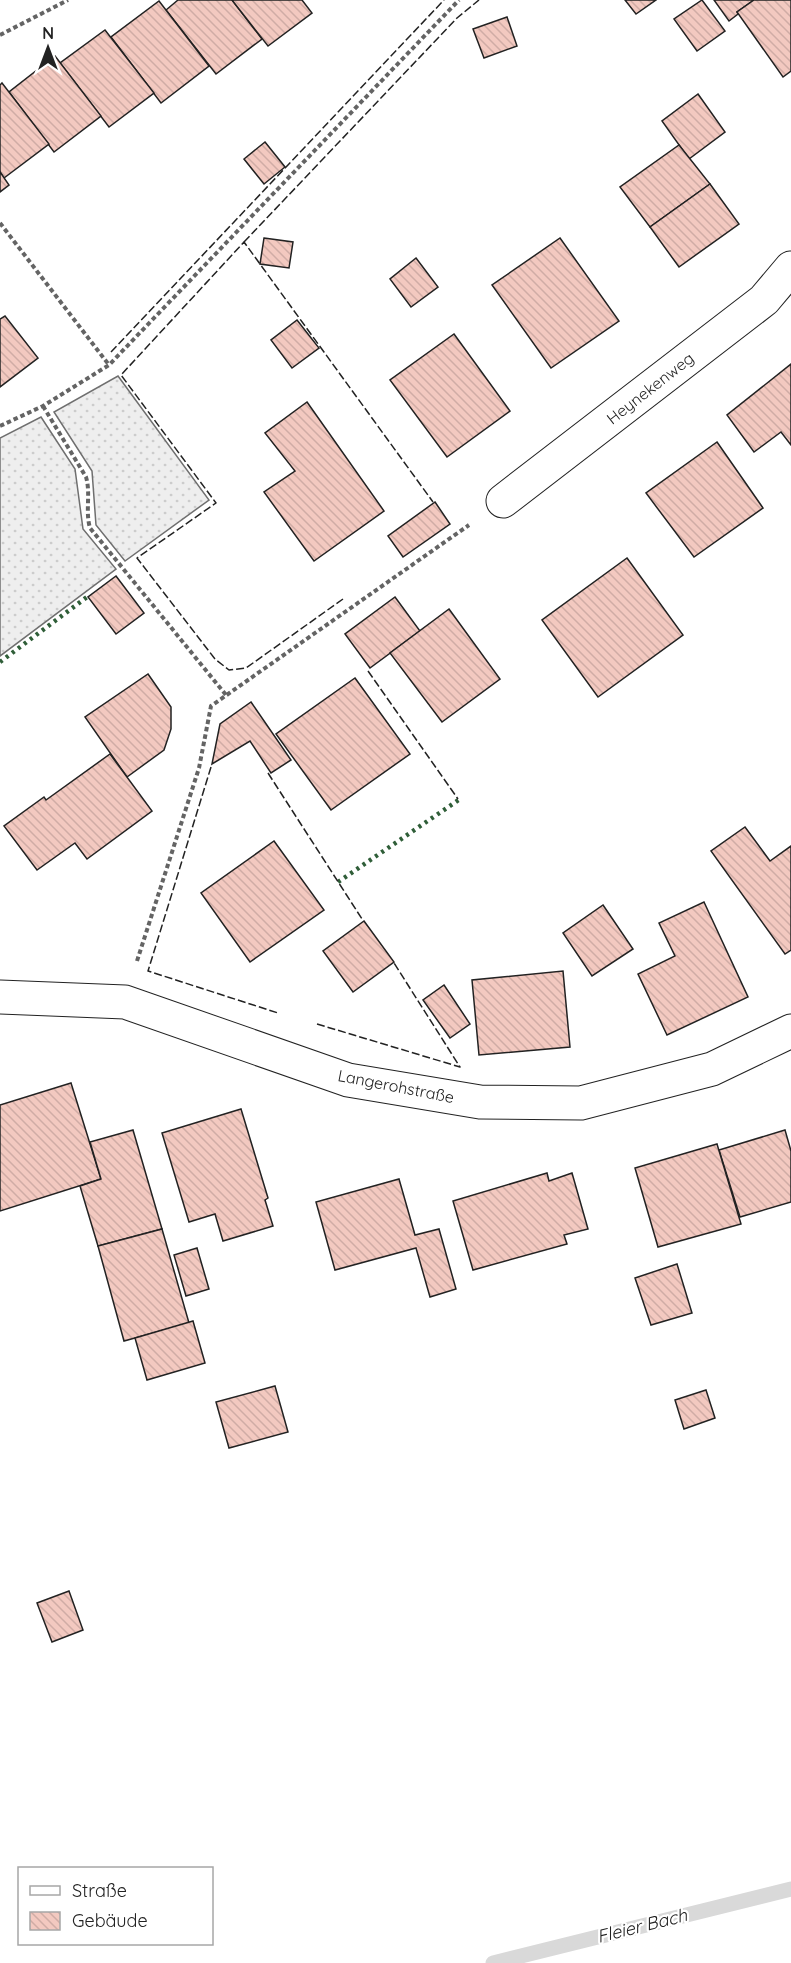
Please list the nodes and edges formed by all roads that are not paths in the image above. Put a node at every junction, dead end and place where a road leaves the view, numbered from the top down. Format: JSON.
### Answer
{"nodes":[{"id":1,"x":791,"y":268,"type":"edge"},
{"id":2,"x":503,"y":501,"type":"road end"},
{"id":3,"x":0,"y":996,"type":"edge"},
{"id":4,"x":791,"y":1031,"type":"edge"}],
"edges":[{"from":1,"to":2,"type":"street","name":"Heynekenweg"},
{"from":3,"to":4,"type":"street","name":"Langerohstraße"}]}
